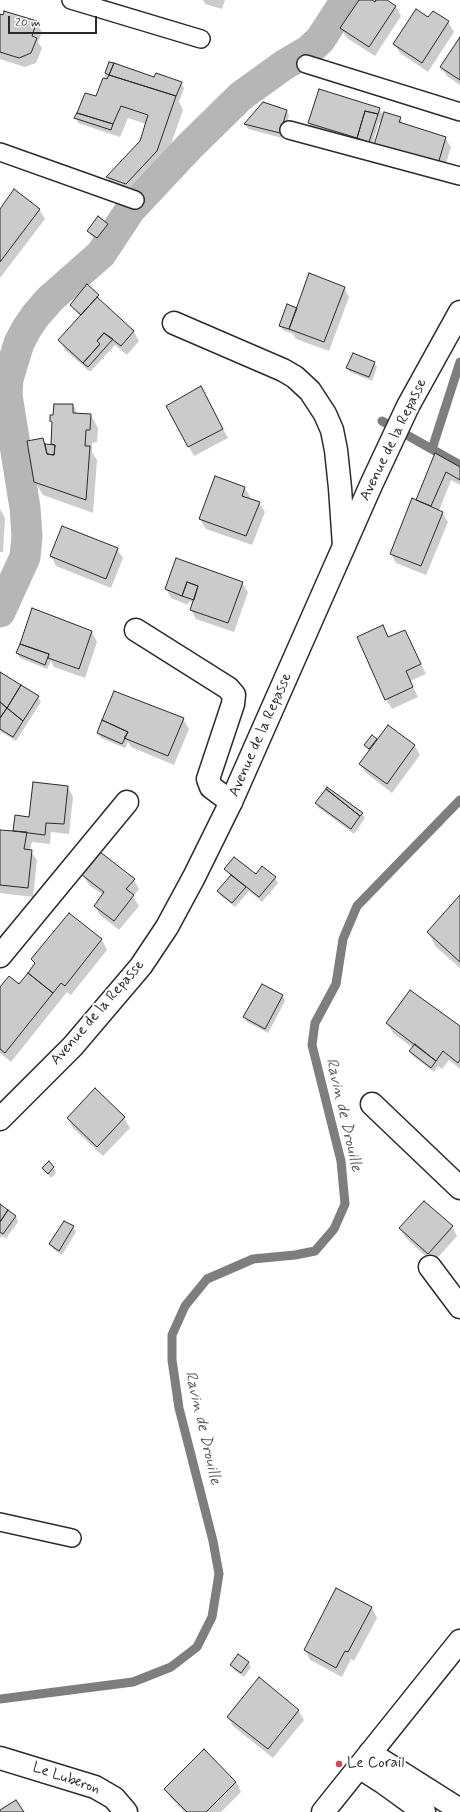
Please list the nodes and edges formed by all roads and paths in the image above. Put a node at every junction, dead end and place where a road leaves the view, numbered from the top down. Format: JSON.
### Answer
{"nodes":[{"id":1,"x":71,"y":0,"type":"edge"},
{"id":2,"x":201,"y":39,"type":"dead end"},
{"id":3,"x":306,"y":64,"type":"dead end"},
{"id":4,"x":460,"y":112,"type":"edge"},
{"id":5,"x":289,"y":130,"type":"dead end"},
{"id":6,"x":0,"y":152,"type":"edge"},
{"id":7,"x":460,"y":176,"type":"edge"},
{"id":8,"x":135,"y":200,"type":"dead end"},
{"id":9,"x":460,"y":312,"type":"edge"},
{"id":10,"x":174,"y":323,"type":"dead end"},
{"id":11,"x":344,"y":546,"type":"junction"},
{"id":12,"x":136,"y":630,"type":"dead end"},
{"id":13,"x":127,"y":802,"type":"dead end"},
{"id":14,"x":231,"y":802,"type":"junction"},
{"id":15,"x":0,"y":956,"type":"edge"},
{"id":16,"x":372,"y":1104,"type":"dead end"},
{"id":17,"x":0,"y":1119,"type":"edge"},
{"id":18,"x":460,"y":1188,"type":"edge"},
{"id":19,"x":430,"y":1267,"type":"dead end"},
{"id":20,"x":460,"y":1307,"type":"edge"},
{"id":21,"x":0,"y":1522,"type":"edge"},
{"id":22,"x":72,"y":1538,"type":"dead end"},
{"id":23,"x":460,"y":1641,"type":"edge"},
{"id":24,"x":0,"y":1758,"type":"edge"},
{"id":25,"x":364,"y":1760,"type":"junction"},
{"id":26,"x":460,"y":1810,"type":"edge"},
{"id":27,"x":126,"y":1812,"type":"edge"},
{"id":28,"x":323,"y":1812,"type":"edge"},
{"id":29,"x":424,"y":1812,"type":"edge"}],
"edges":[{"from":1,"to":2,"type":"lane"},
{"from":3,"to":4,"type":"lane"},
{"from":5,"to":7,"type":"lane"},
{"from":6,"to":8,"type":"lane"},
{"from":9,"to":11,"type":"street","name":"Avenue de la Repasse"},
{"from":10,"to":11,"type":"street"},
{"from":11,"to":14,"type":"street","name":"Avenue de la Repasse"},
{"from":12,"to":14,"type":"street"},
{"from":13,"to":15,"type":"street"},
{"from":14,"to":17,"type":"street","name":"Avenue de la Repasse"},
{"from":16,"to":18,"type":"street"},
{"from":19,"to":20,"type":"street"},
{"from":21,"to":22,"type":"lane"},
{"from":23,"to":25,"type":"street"},
{"from":24,"to":27,"type":"street","name":"Le Luberon"},
{"from":25,"to":26,"type":"street"},
{"from":25,"to":28,"type":"street"},
{"from":25,"to":29,"type":"street"}]}
